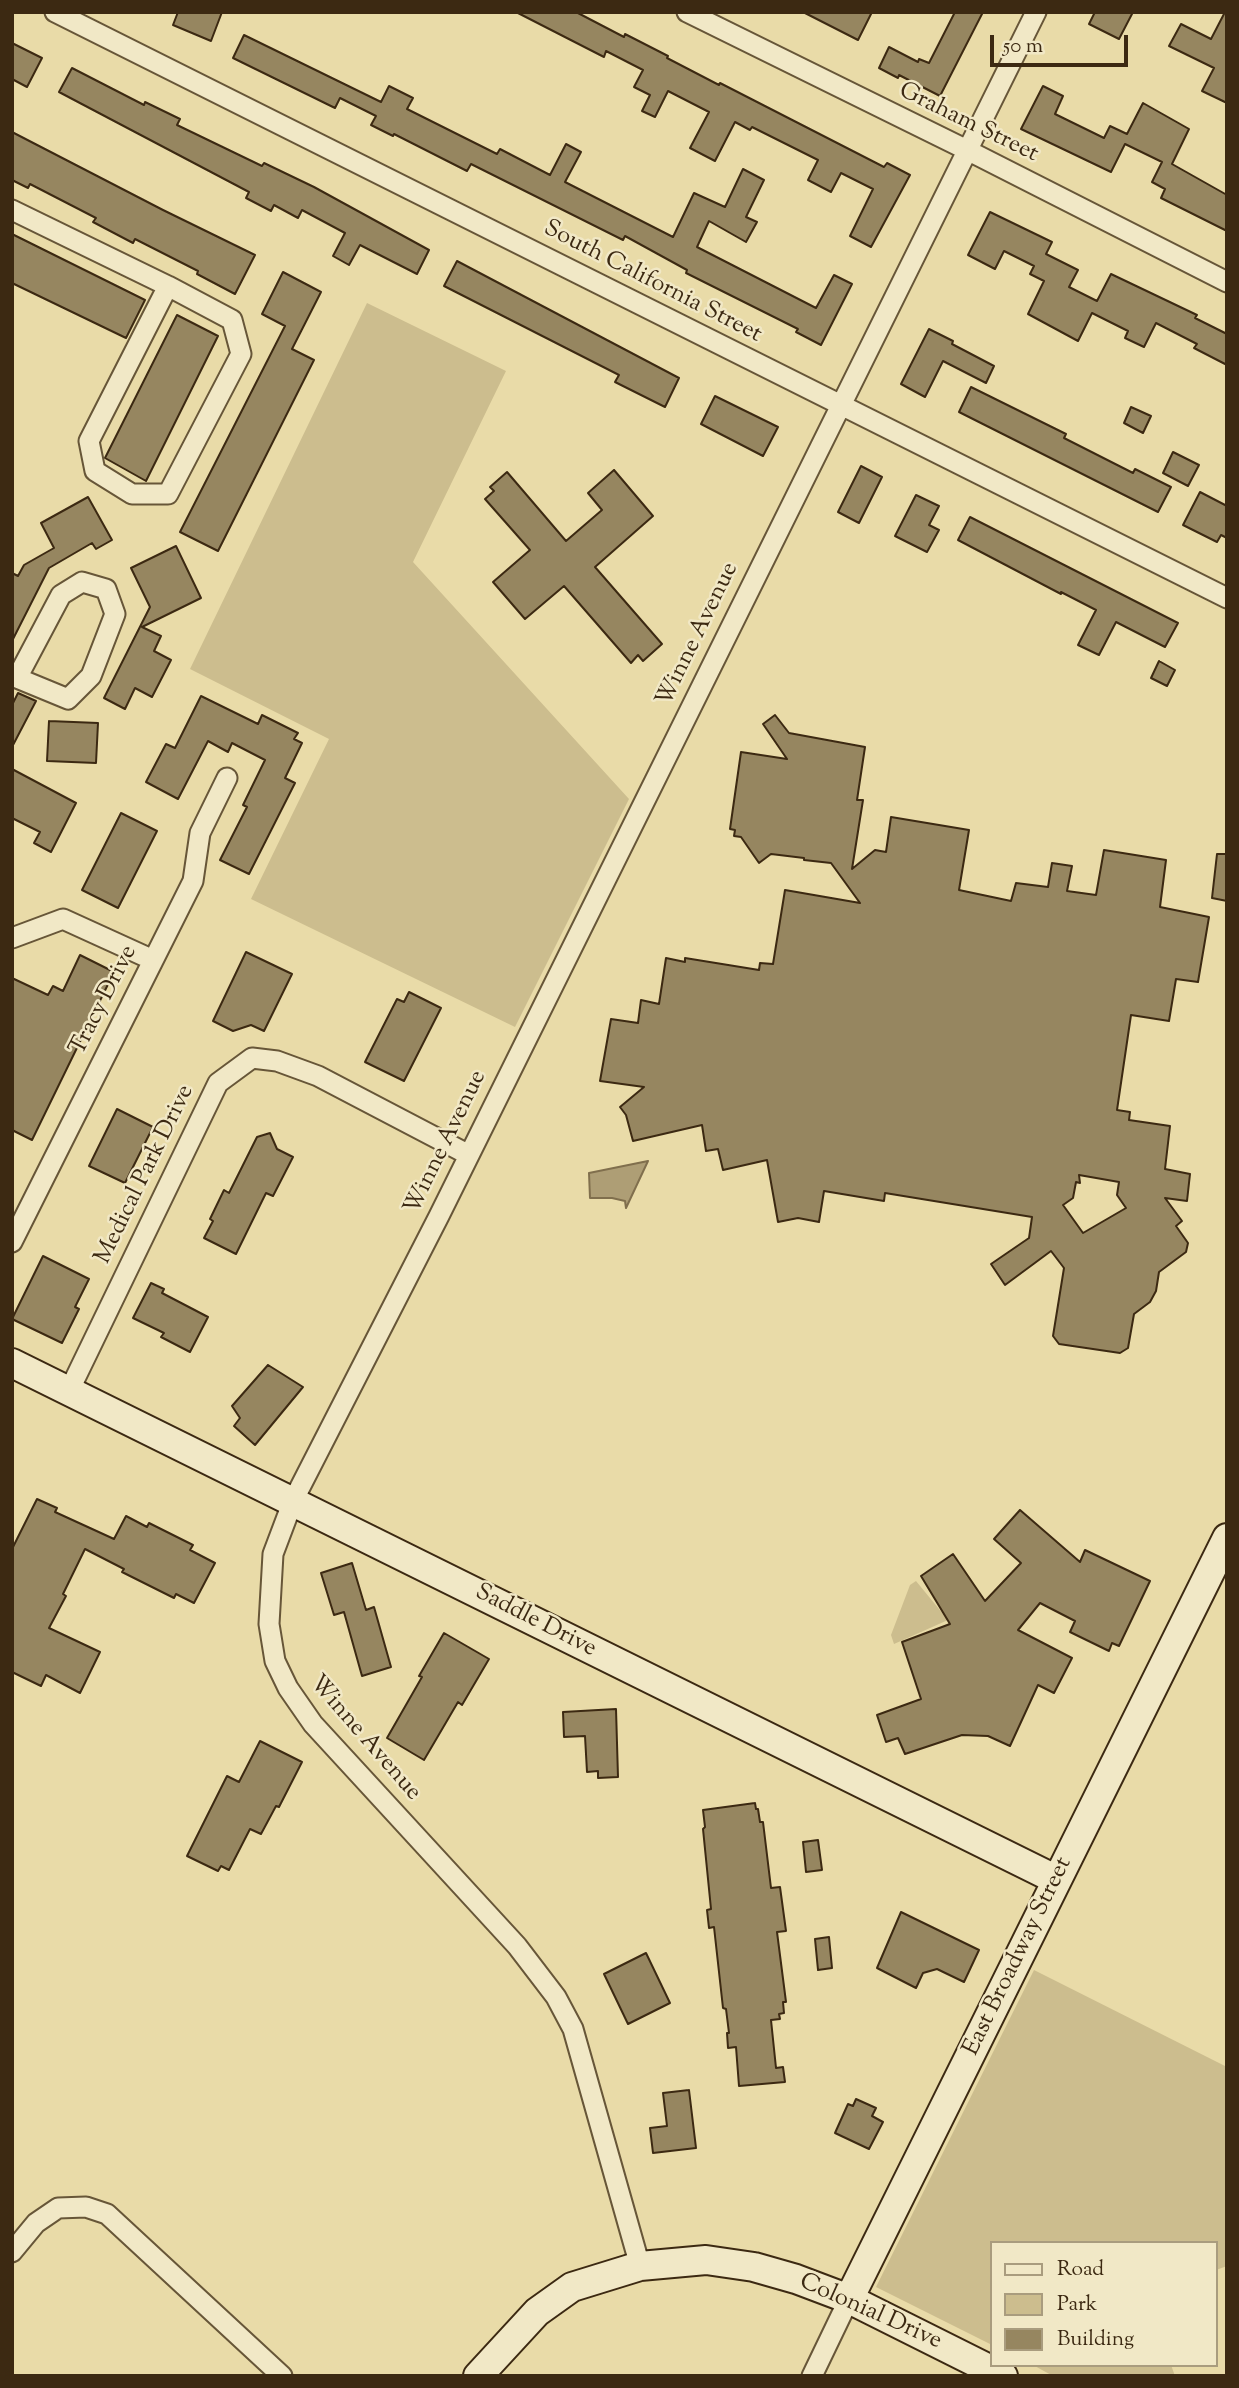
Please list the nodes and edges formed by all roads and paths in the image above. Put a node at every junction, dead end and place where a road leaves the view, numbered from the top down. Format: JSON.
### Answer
{"nodes":[{"id":1,"x":55,"y":12,"type":"edge"},
{"id":2,"x":687,"y":12,"type":"edge"},
{"id":3,"x":1037,"y":12,"type":"edge"},
{"id":4,"x":967,"y":150,"type":"junction"},
{"id":5,"x":12,"y":210,"type":"edge"},
{"id":6,"x":1227,"y":282,"type":"edge"},
{"id":7,"x":168,"y":286,"type":"junction"},
{"id":8,"x":840,"y":404,"type":"junction"},
{"id":9,"x":1227,"y":597,"type":"edge"},
{"id":10,"x":15,"y":677,"type":"edge"},
{"id":11,"x":227,"y":778,"type":"dead end"},
{"id":12,"x":12,"y":938,"type":"edge"},
{"id":13,"x":153,"y":960,"type":"junction"},
{"id":14,"x":469,"y":1155,"type":"junction"},
{"id":15,"x":13,"y":1236,"type":"edge"},
{"id":16,"x":12,"y":1363,"type":"edge"},
{"id":17,"x":69,"y":1391,"type":"junction"},
{"id":18,"x":293,"y":1501,"type":"junction"},
{"id":19,"x":1227,"y":1538,"type":"edge"},
{"id":20,"x":1057,"y":1880,"type":"junction"},
{"id":21,"x":12,"y":2252,"type":"edge"},
{"id":22,"x":640,"y":2266,"type":"junction"},
{"id":23,"x":849,"y":2300,"type":"junction"},
{"id":24,"x":282,"y":2376,"type":"edge"},
{"id":25,"x":478,"y":2376,"type":"edge"},
{"id":26,"x":812,"y":2376,"type":"edge"},
{"id":27,"x":1003,"y":2376,"type":"edge"}],
"edges":[{"from":1,"to":8,"type":"street","name":"South California Street"},
{"from":2,"to":4,"type":"street","name":"Graham Street"},
{"from":3,"to":4,"type":"street","name":"Winne Avenue"},
{"from":4,"to":6,"type":"street","name":"Graham Street"},
{"from":4,"to":8,"type":"street","name":"Winne Avenue"},
{"from":5,"to":7,"type":"street"},
{"from":7,"to":7,"type":"street"},
{"from":8,"to":9,"type":"street","name":"South California Street"},
{"from":8,"to":14,"type":"street","name":"Winne Avenue"},
{"from":10,"to":10,"type":"street"},
{"from":11,"to":13,"type":"street","name":"Tracy Drive"},
{"from":12,"to":13,"type":"street"},
{"from":13,"to":15,"type":"street","name":"Tracy Drive"},
{"from":14,"to":17,"type":"street","name":"Medical Park Drive"},
{"from":14,"to":18,"type":"street","name":"Winne Avenue"},
{"from":16,"to":17,"type":"street","name":"Saddle Drive"},
{"from":17,"to":18,"type":"street","name":"Saddle Drive"},
{"from":18,"to":20,"type":"street","name":"Saddle Drive"},
{"from":18,"to":22,"type":"street","name":"Winne Avenue"},
{"from":19,"to":20,"type":"street","name":"East Broadway Street"},
{"from":20,"to":23,"type":"street","name":"East Broadway Street"},
{"from":21,"to":24,"type":"street"},
{"from":22,"to":23,"type":"street","name":"Colonial Drive"},
{"from":22,"to":25,"type":"street","name":"Colonial Drive"},
{"from":23,"to":26,"type":"street","name":"East Broadway Street"},
{"from":23,"to":27,"type":"street","name":"Colonial Drive"}]}
